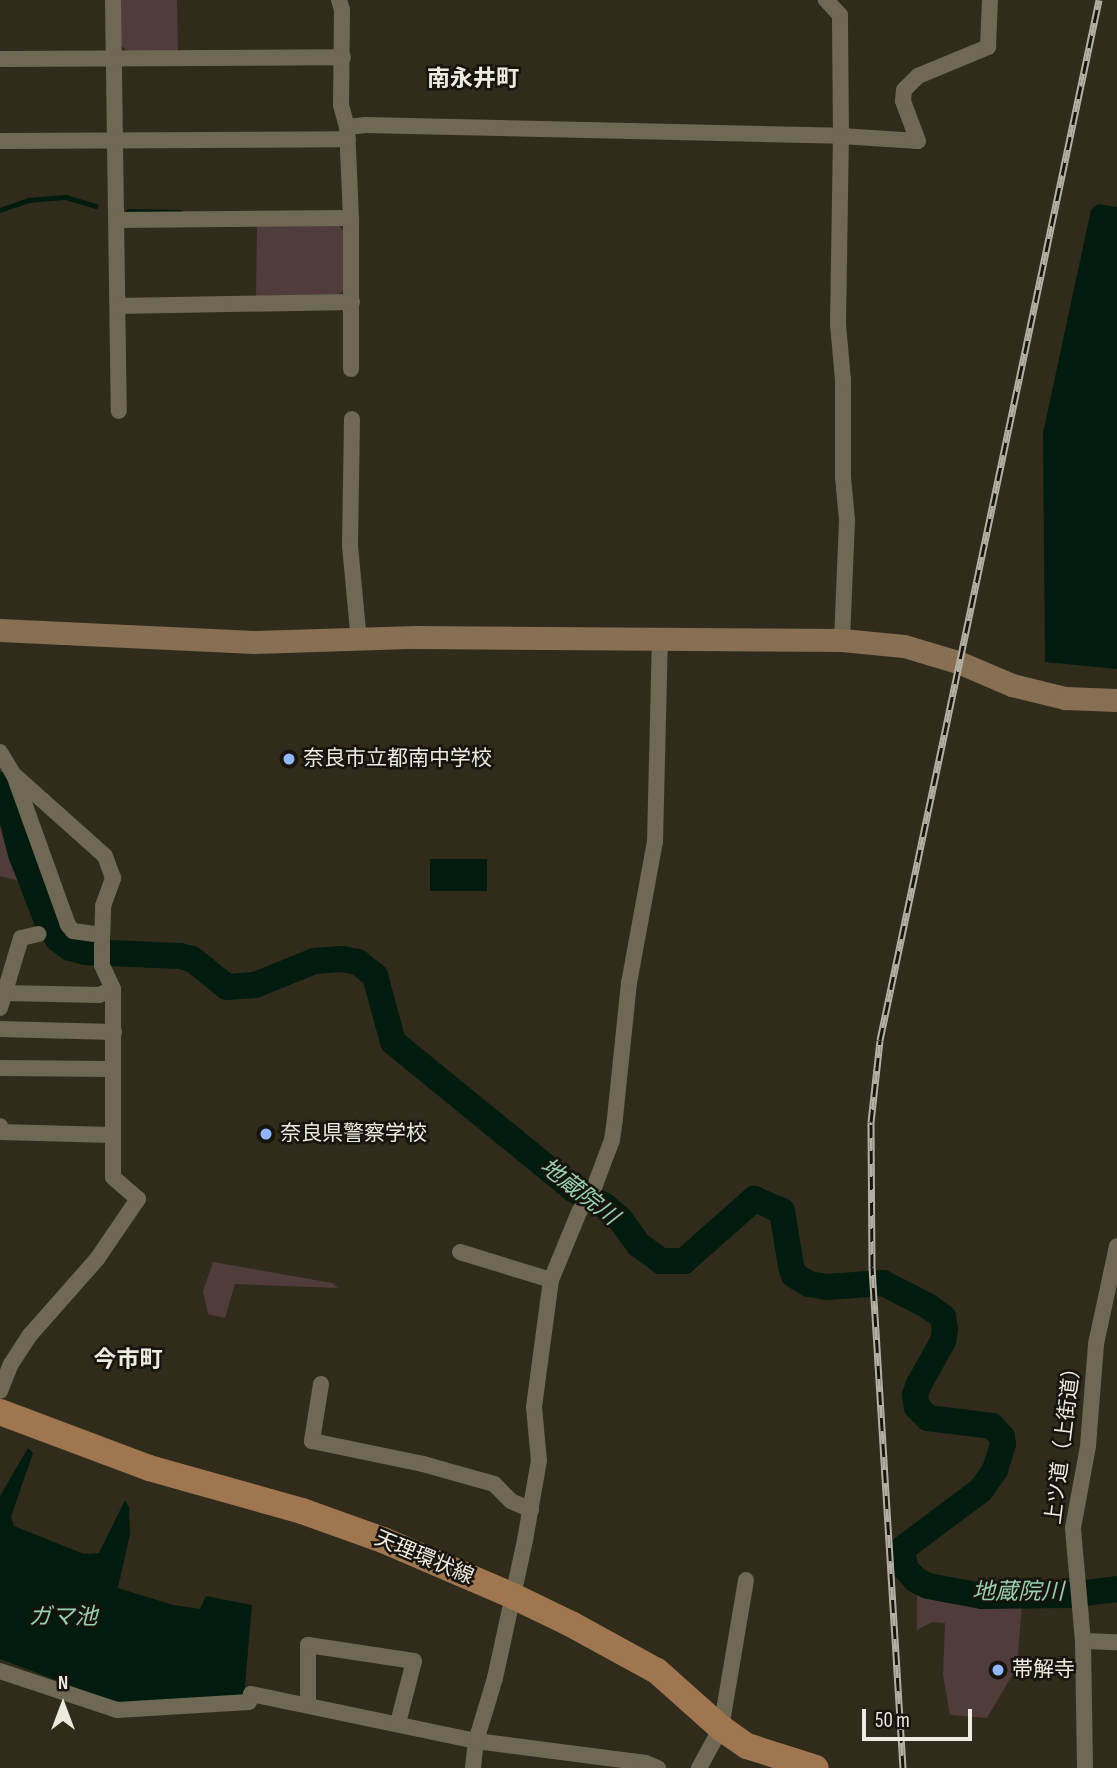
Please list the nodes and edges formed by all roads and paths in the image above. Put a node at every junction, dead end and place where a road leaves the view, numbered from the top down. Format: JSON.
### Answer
{"nodes":[{"id":1,"x":113,"y":0,"type":"edge"},
{"id":2,"x":339,"y":0,"type":"edge"},
{"id":3,"x":826,"y":0,"type":"edge"},
{"id":4,"x":990,"y":0,"type":"edge"},
{"id":5,"x":343,"y":57,"type":"junction"},
{"id":6,"x":0,"y":59,"type":"edge"},
{"id":7,"x":114,"y":59,"type":"junction"},
{"id":8,"x":347,"y":133,"type":"junction"},
{"id":9,"x":841,"y":136,"type":"junction"},
{"id":10,"x":114,"y":140,"type":"junction"},
{"id":11,"x":0,"y":141,"type":"edge"},
{"id":12,"x":351,"y":218,"type":"junction"},
{"id":13,"x":117,"y":220,"type":"junction"},
{"id":14,"x":352,"y":302,"type":"junction"},
{"id":15,"x":118,"y":306,"type":"junction"},
{"id":16,"x":351,"y":369,"type":"dead end"},
{"id":17,"x":118,"y":411,"type":"dead end"},
{"id":18,"x":352,"y":419,"type":"dead end"},
{"id":19,"x":0,"y":630,"type":"edge"},
{"id":20,"x":358,"y":630,"type":"dead end"},
{"id":21,"x":660,"y":640,"type":"junction"},
{"id":22,"x":842,"y":640,"type":"junction"},
{"id":23,"x":1117,"y":700,"type":"edge"},
{"id":24,"x":0,"y":752,"type":"edge"},
{"id":25,"x":14,"y":775,"type":"junction"},
{"id":26,"x":39,"y":934,"type":"dead end"},
{"id":27,"x":102,"y":938,"type":"junction"},
{"id":28,"x":113,"y":989,"type":"junction"},
{"id":29,"x":2,"y":1000,"type":"edge"},
{"id":30,"x":0,"y":1029,"type":"edge"},
{"id":31,"x":114,"y":1031,"type":"junction"},
{"id":32,"x":0,"y":1068,"type":"edge"},
{"id":33,"x":113,"y":1069,"type":"junction"},
{"id":34,"x":0,"y":1126,"type":"edge"},
{"id":35,"x":111,"y":1135,"type":"junction"},
{"id":36,"x":1117,"y":1246,"type":"edge"},
{"id":37,"x":460,"y":1252,"type":"dead end"},
{"id":38,"x":551,"y":1280,"type":"junction"},
{"id":39,"x":321,"y":1384,"type":"dead end"},
{"id":40,"x":0,"y":1391,"type":"edge"},
{"id":41,"x":0,"y":1412,"type":"edge"},
{"id":42,"x":531,"y":1510,"type":"junction"},
{"id":43,"x":746,"y":1580,"type":"dead end"},
{"id":44,"x":513,"y":1597,"type":"junction"},
{"id":45,"x":1083,"y":1640,"type":"junction"},
{"id":46,"x":1117,"y":1642,"type":"edge"},
{"id":47,"x":0,"y":1671,"type":"edge"},
{"id":48,"x":308,"y":1704,"type":"junction"},
{"id":49,"x":398,"y":1723,"type":"junction"},
{"id":50,"x":721,"y":1728,"type":"junction"},
{"id":51,"x":476,"y":1741,"type":"junction"},
{"id":52,"x":798,"y":1766,"type":"edge"},
{"id":53,"x":473,"y":1768,"type":"edge"},
{"id":54,"x":657,"y":1768,"type":"edge"},
{"id":55,"x":699,"y":1768,"type":"edge"},
{"id":56,"x":1085,"y":1768,"type":"edge"}],
"edges":[{"from":1,"to":7,"type":"street"},
{"from":2,"to":5,"type":"street"},
{"from":3,"to":9,"type":"street"},
{"from":4,"to":9,"type":"street"},
{"from":5,"to":7,"type":"street"},
{"from":5,"to":8,"type":"street"},
{"from":6,"to":7,"type":"street"},
{"from":7,"to":10,"type":"street"},
{"from":8,"to":9,"type":"street"},
{"from":8,"to":10,"type":"street"},
{"from":8,"to":12,"type":"street"},
{"from":9,"to":22,"type":"street"},
{"from":10,"to":11,"type":"street"},
{"from":10,"to":13,"type":"street"},
{"from":12,"to":13,"type":"street"},
{"from":12,"to":14,"type":"street"},
{"from":13,"to":15,"type":"street"},
{"from":14,"to":15,"type":"street"},
{"from":14,"to":16,"type":"street"},
{"from":15,"to":17,"type":"street"},
{"from":18,"to":20,"type":"street"},
{"from":19,"to":21,"type":"street"},
{"from":21,"to":22,"type":"street"},
{"from":21,"to":38,"type":"street"},
{"from":22,"to":23,"type":"street"},
{"from":24,"to":25,"type":"street"},
{"from":25,"to":27,"type":"street"},
{"from":25,"to":27,"type":"street"},
{"from":26,"to":29,"type":"street"},
{"from":27,"to":28,"type":"street"},
{"from":28,"to":29,"type":"street"},
{"from":28,"to":31,"type":"street"},
{"from":30,"to":31,"type":"street"},
{"from":31,"to":33,"type":"street"},
{"from":32,"to":33,"type":"street"},
{"from":33,"to":35,"type":"street"},
{"from":34,"to":35,"type":"street"},
{"from":35,"to":40,"type":"street"},
{"from":36,"to":45,"type":"street","name":"上ツ道（上街道）"},
{"from":37,"to":38,"type":"street"},
{"from":38,"to":42,"type":"street"},
{"from":39,"to":42,"type":"street"},
{"from":41,"to":44,"type":"main road","name":"天理環状線"},
{"from":42,"to":44,"type":"street"},
{"from":43,"to":50,"type":"street"},
{"from":44,"to":50,"type":"main road","name":"天理環状線"},
{"from":44,"to":51,"type":"street"},
{"from":45,"to":46,"type":"street"},
{"from":45,"to":56,"type":"street","name":"上ツ道（上街道）"},
{"from":47,"to":48,"type":"street"},
{"from":48,"to":49,"type":"street"},
{"from":48,"to":49,"type":"street"},
{"from":49,"to":51,"type":"street"},
{"from":50,"to":52,"type":"main road","name":"天理環状線"},
{"from":50,"to":55,"type":"street"},
{"from":51,"to":53,"type":"street"},
{"from":51,"to":54,"type":"street"}]}
